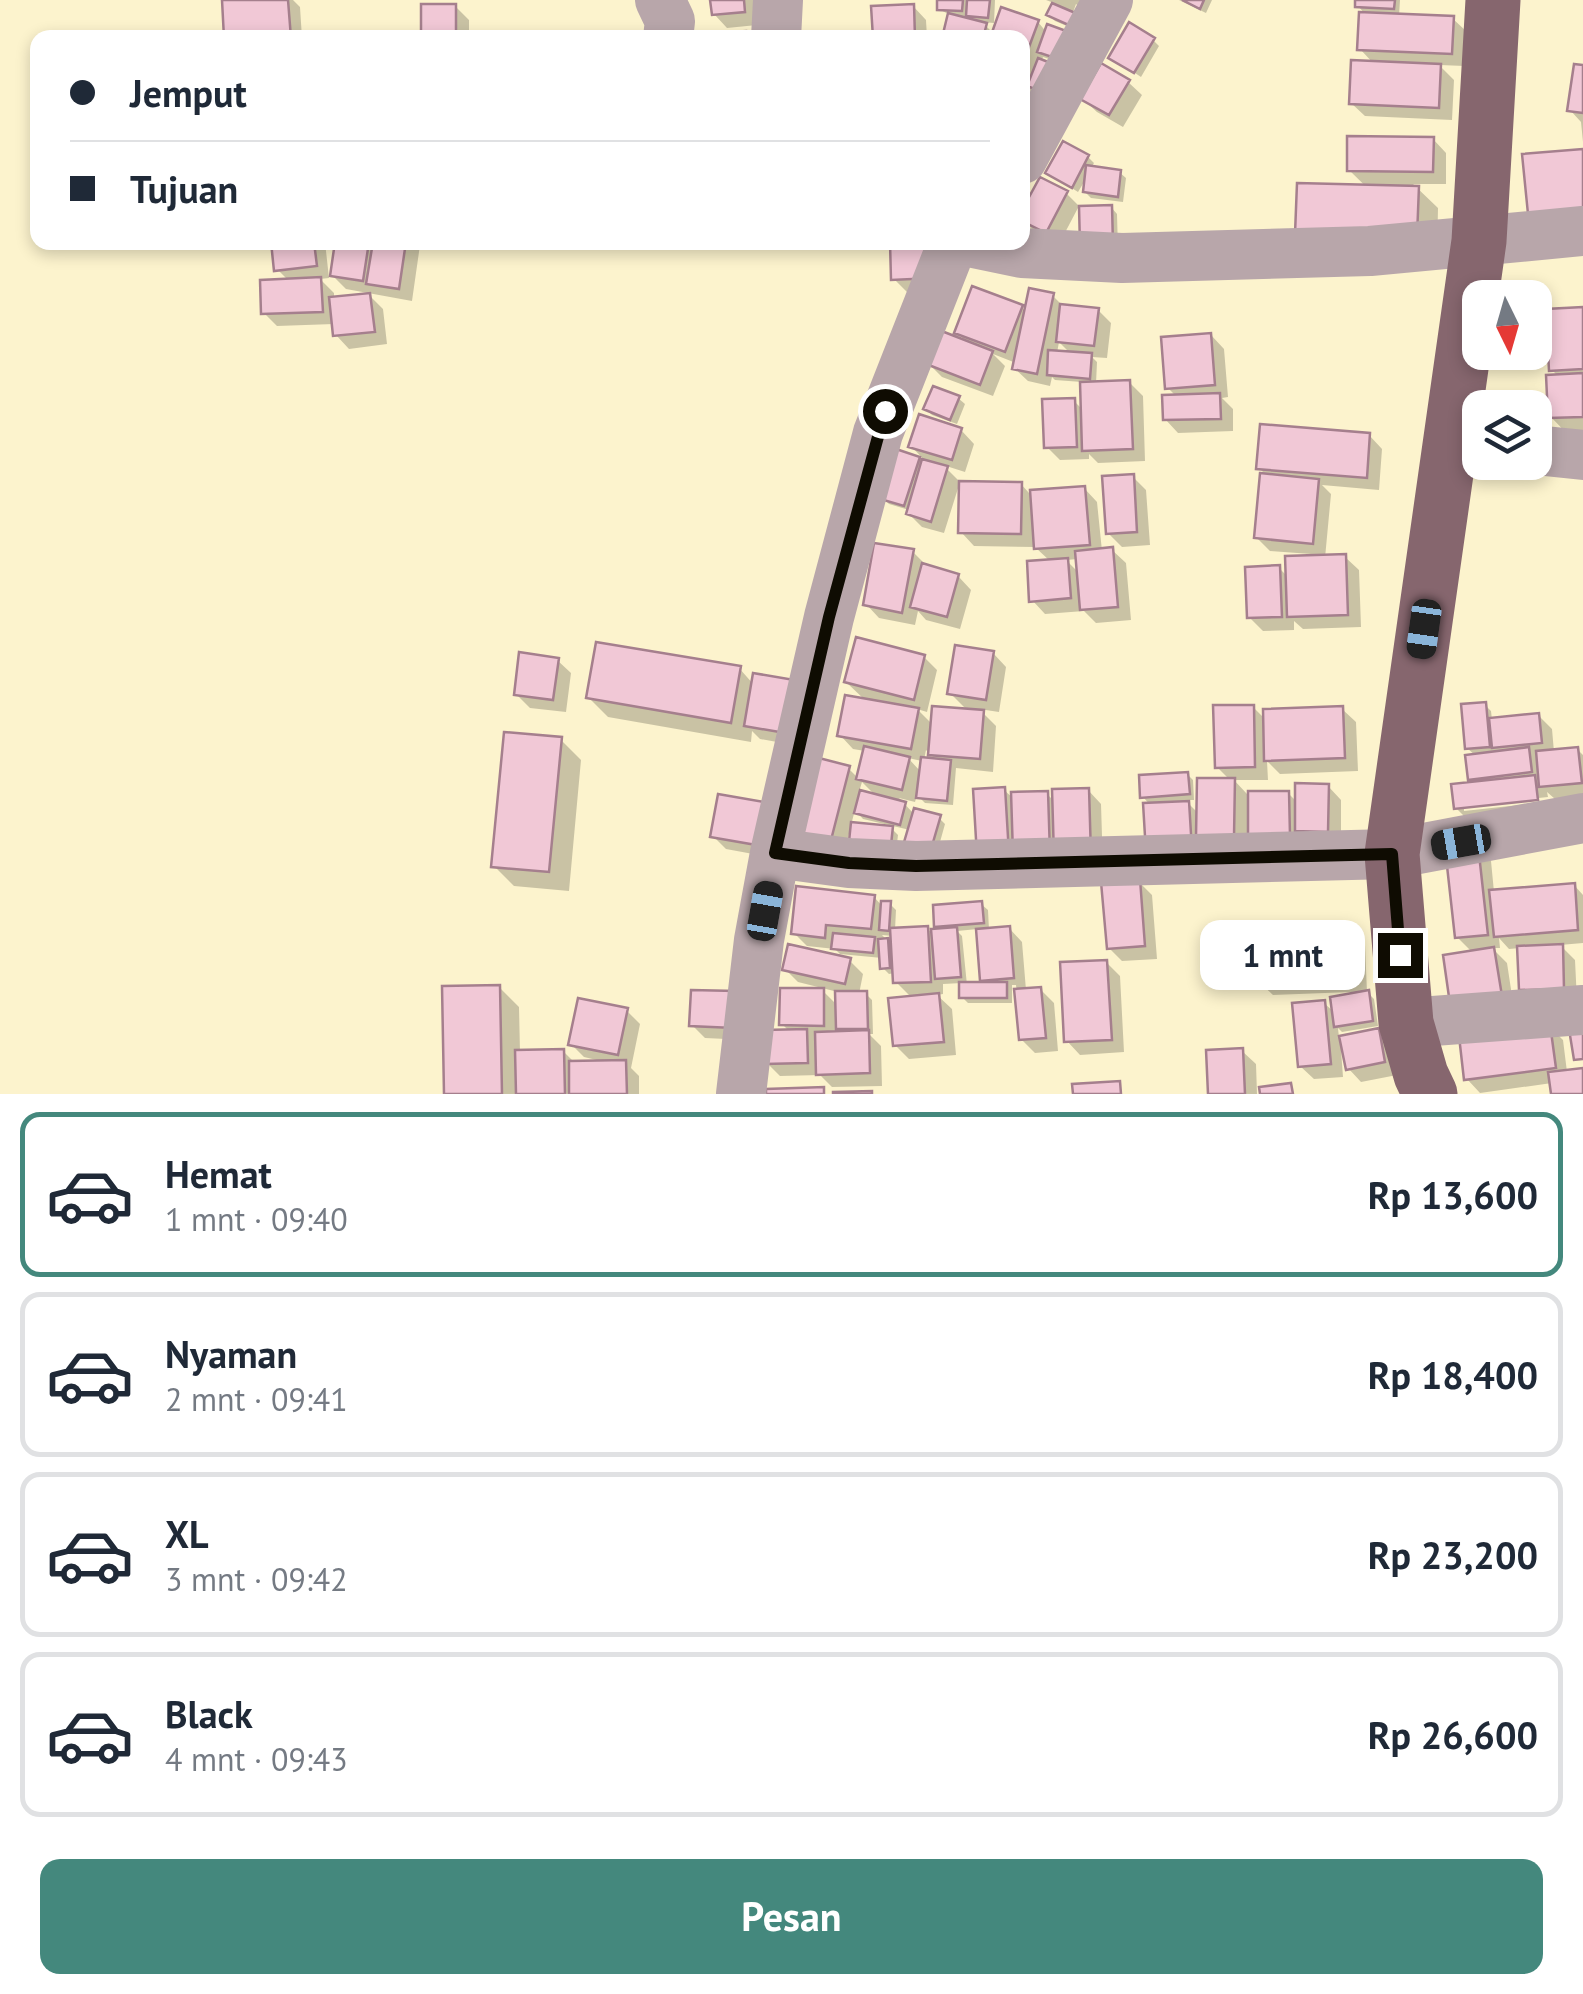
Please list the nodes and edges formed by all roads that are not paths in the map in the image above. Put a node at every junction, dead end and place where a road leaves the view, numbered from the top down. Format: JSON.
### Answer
{"nodes":[{"id":1,"x":660,"y":0,"type":"edge"},
{"id":2,"x":778,"y":0,"type":"edge"},
{"id":3,"x":1108,"y":0,"type":"edge"},
{"id":4,"x":1493,"y":0,"type":"edge"},
{"id":5,"x":669,"y":30,"type":"edge"},
{"id":6,"x":776,"y":30,"type":"edge"},
{"id":7,"x":1038,"y":108,"type":"edge"},
{"id":8,"x":1030,"y":134,"type":"edge"},
{"id":9,"x":1583,"y":230,"type":"edge"},
{"id":10,"x":1479,"y":240,"type":"junction"},
{"id":11,"x":950,"y":250,"type":"edge"},
{"id":12,"x":1007,"y":250,"type":"edge"},
{"id":13,"x":1469,"y":390,"type":"edge"},
{"id":14,"x":1552,"y":452,"type":"edge"},
{"id":15,"x":1583,"y":455,"type":"edge"},
{"id":16,"x":1462,"y":459,"type":"edge"},
{"id":17,"x":1583,"y":818,"type":"edge"},
{"id":18,"x":775,"y":853,"type":"junction"},
{"id":19,"x":1392,"y":854,"type":"junction"},
{"id":20,"x":1583,"y":1010,"type":"edge"},
{"id":21,"x":1406,"y":1023,"type":"junction"},
{"id":22,"x":741,"y":1094,"type":"edge"},
{"id":23,"x":1430,"y":1094,"type":"edge"}],
"edges":[{"from":1,"to":5,"type":"street"},
{"from":2,"to":6,"type":"street"},
{"from":3,"to":7,"type":"street"},
{"from":4,"to":10,"type":"main road"},
{"from":7,"to":8,"type":"street"},
{"from":9,"to":10,"type":"street"},
{"from":10,"to":12,"type":"street"},
{"from":10,"to":13,"type":"main road"},
{"from":11,"to":18,"type":"street"},
{"from":14,"to":15,"type":"street"},
{"from":16,"to":19,"type":"main road"},
{"from":17,"to":19,"type":"street"},
{"from":18,"to":19,"type":"street"},
{"from":18,"to":22,"type":"street"},
{"from":19,"to":21,"type":"main road"},
{"from":20,"to":21,"type":"street"},
{"from":21,"to":23,"type":"main road"}]}
